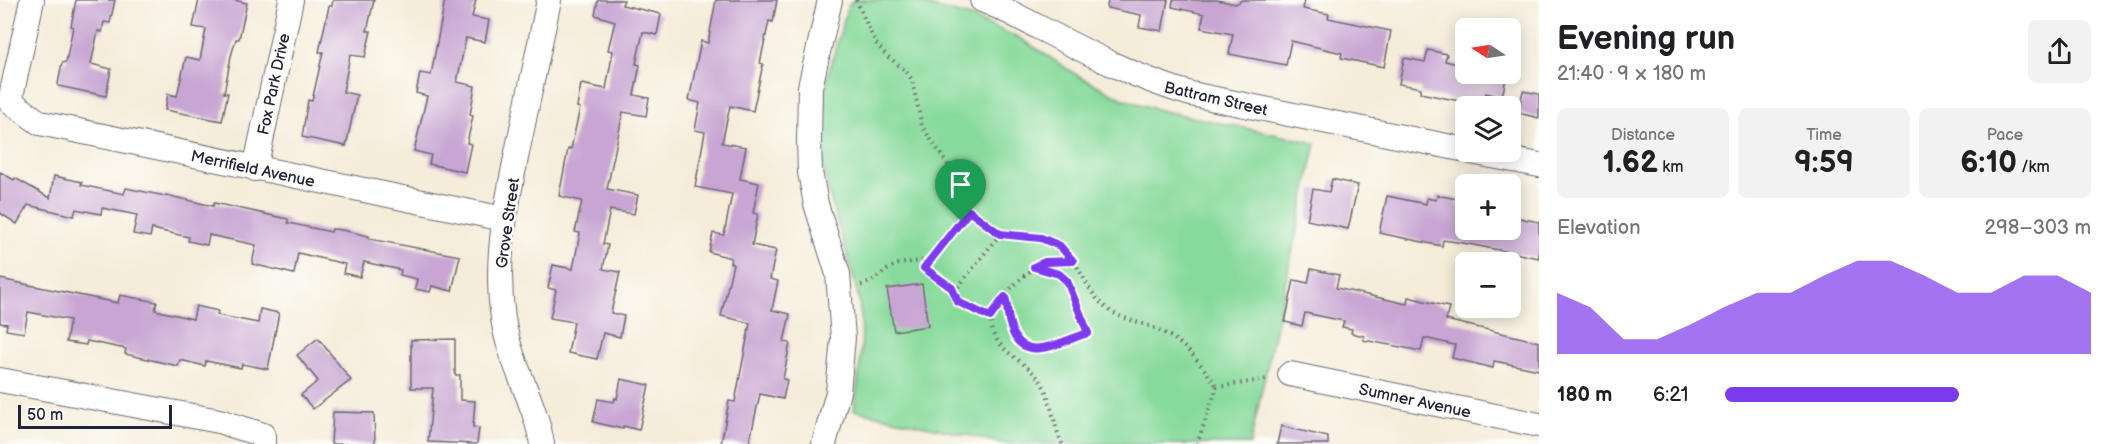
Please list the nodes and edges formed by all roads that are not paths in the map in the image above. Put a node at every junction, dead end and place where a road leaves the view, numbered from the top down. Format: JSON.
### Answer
{"nodes":[{"id":1,"x":32,"y":0,"type":"edge"},
{"id":2,"x":291,"y":0,"type":"edge"},
{"id":3,"x":549,"y":0,"type":"edge"},
{"id":4,"x":830,"y":0,"type":"edge"},
{"id":5,"x":982,"y":0,"type":"edge"},
{"id":6,"x":1455,"y":148,"type":"edge"},
{"id":7,"x":1521,"y":162,"type":"edge"},
{"id":8,"x":1539,"y":165,"type":"edge"},
{"id":9,"x":255,"y":169,"type":"junction"},
{"id":10,"x":504,"y":219,"type":"junction"},
{"id":11,"x":1290,"y":374,"type":"road end"},
{"id":12,"x":0,"y":380,"type":"edge"},
{"id":13,"x":1539,"y":425,"type":"edge"},
{"id":14,"x":263,"y":439,"type":"edge"},
{"id":15,"x":542,"y":444,"type":"edge"},
{"id":16,"x":824,"y":444,"type":"edge"}],
"edges":[{"from":1,"to":9,"type":"street","name":"Merrifield Avenue"},
{"from":2,"to":9,"type":"street","name":"Fox Park Drive"},
{"from":3,"to":10,"type":"street","name":"Grove Street"},
{"from":4,"to":16,"type":"street"},
{"from":5,"to":6,"type":"street","name":"Battram Street"},
{"from":7,"to":8,"type":"street"},
{"from":9,"to":10,"type":"street","name":"Merrifield Avenue"},
{"from":10,"to":15,"type":"street","name":"Grove Street"},
{"from":11,"to":13,"type":"street","name":"Sumner Avenue"},
{"from":12,"to":14,"type":"street"}]}
